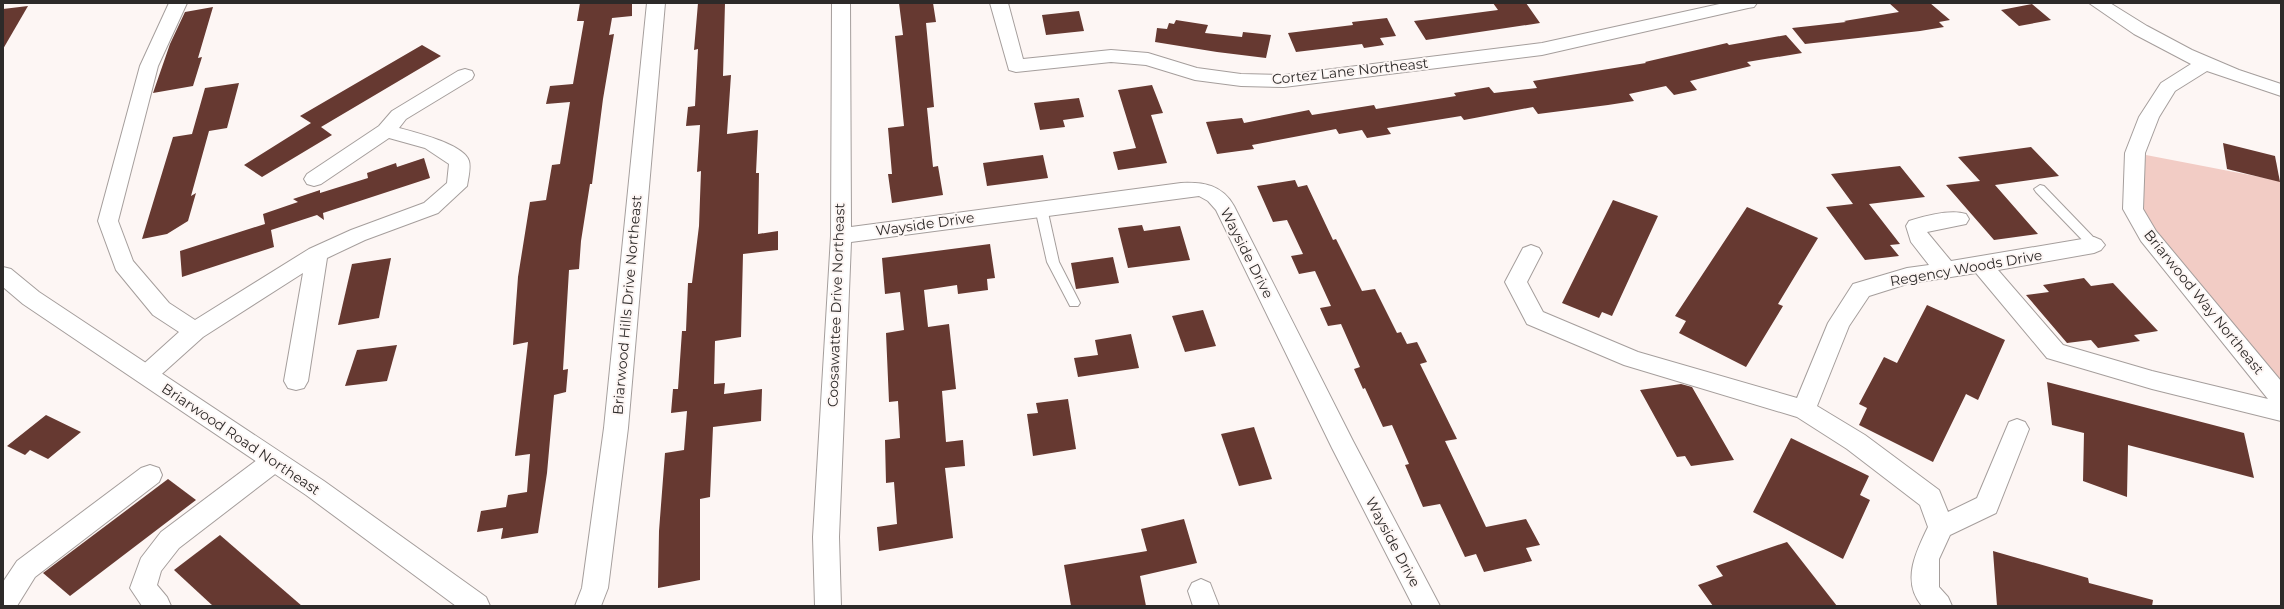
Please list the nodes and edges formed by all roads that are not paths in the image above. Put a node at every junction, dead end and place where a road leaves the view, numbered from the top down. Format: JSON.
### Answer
{"nodes":[{"id":1,"x":178,"y":3,"type":"edge"},
{"id":2,"x":656,"y":3,"type":"edge"},
{"id":3,"x":841,"y":3,"type":"edge"},
{"id":4,"x":999,"y":3,"type":"edge"},
{"id":5,"x":1746,"y":3,"type":"edge"},
{"id":6,"x":2098,"y":3,"type":"edge"},
{"id":7,"x":2205,"y":64,"type":"junction"},
{"id":8,"x":465,"y":75,"type":"dead end"},
{"id":9,"x":2281,"y":90,"type":"edge"},
{"id":10,"x":386,"y":131,"type":"junction"},
{"id":11,"x":314,"y":179,"type":"dead end"},
{"id":12,"x":2040,"y":189,"type":"dead end"},
{"id":13,"x":1041,"y":208,"type":"junction"},
{"id":14,"x":1959,"y":219,"type":"dead end"},
{"id":15,"x":841,"y":236,"type":"junction"},
{"id":16,"x":2094,"y":246,"type":"joint"},
{"id":17,"x":1531,"y":253,"type":"dead end"},
{"id":18,"x":317,"y":254,"type":"junction"},
{"id":19,"x":1981,"y":265,"type":"junction"},
{"id":20,"x":1946,"y":270,"type":"junction"},
{"id":21,"x":3,"y":275,"type":"edge"},
{"id":22,"x":1074,"y":303,"type":"dead end"},
{"id":23,"x":195,"y":331,"type":"junction"},
{"id":24,"x":146,"y":375,"type":"junction"},
{"id":25,"x":296,"y":382,"type":"dead end"},
{"id":26,"x":2281,"y":398,"type":"edge"},
{"id":27,"x":1804,"y":410,"type":"junction"},
{"id":28,"x":2281,"y":411,"type":"edge"},
{"id":29,"x":2016,"y":429,"type":"dead end"},
{"id":30,"x":274,"y":461,"type":"junction"},
{"id":31,"x":150,"y":475,"type":"dead end"},
{"id":32,"x":1941,"y":526,"type":"junction"},
{"id":33,"x":3,"y":605,"type":"edge"},
{"id":34,"x":158,"y":606,"type":"edge"},
{"id":35,"x":477,"y":606,"type":"edge"},
{"id":36,"x":588,"y":606,"type":"edge"},
{"id":37,"x":828,"y":606,"type":"edge"},
{"id":38,"x":1427,"y":606,"type":"edge"},
{"id":39,"x":1939,"y":606,"type":"edge"}],
"edges":[{"from":1,"to":23,"type":"street"},
{"from":2,"to":36,"type":"street","name":"Briarwood Hills Drive Northeast"},
{"from":3,"to":15,"type":"street","name":"Coosawattee Drive Northeast"},
{"from":4,"to":5,"type":"street","name":"Cortez Lane Northeast"},
{"from":6,"to":7,"type":"street"},
{"from":7,"to":9,"type":"street"},
{"from":7,"to":26,"type":"street","name":"Briarwood Way Northeast"},
{"from":8,"to":10,"type":"street"},
{"from":10,"to":11,"type":"street"},
{"from":10,"to":18,"type":"street"},
{"from":12,"to":16,"type":"lane"},
{"from":13,"to":15,"type":"street","name":"Wayside Drive"},
{"from":13,"to":22,"type":"lane"},
{"from":13,"to":38,"type":"street","name":"Wayside Drive"},
{"from":14,"to":20,"type":"street"},
{"from":15,"to":37,"type":"street","name":"Coosawattee Drive Northeast"},
{"from":16,"to":19,"type":"street","name":"Regency Woods Drive"},
{"from":17,"to":27,"type":"street"},
{"from":18,"to":23,"type":"street"},
{"from":18,"to":25,"type":"street"},
{"from":19,"to":20,"type":"street","name":"Regency Woods Drive"},
{"from":19,"to":28,"type":"street"},
{"from":20,"to":27,"type":"street","name":"Regency Woods Drive"},
{"from":21,"to":24,"type":"street","name":"Briarwood Road Northeast"},
{"from":23,"to":24,"type":"street"},
{"from":24,"to":30,"type":"street","name":"Briarwood Road Northeast"},
{"from":27,"to":32,"type":"street"},
{"from":29,"to":32,"type":"street"},
{"from":30,"to":34,"type":"street"},
{"from":30,"to":35,"type":"street","name":"Briarwood Road Northeast"},
{"from":31,"to":33,"type":"street"},
{"from":32,"to":39,"type":"street"}]}
